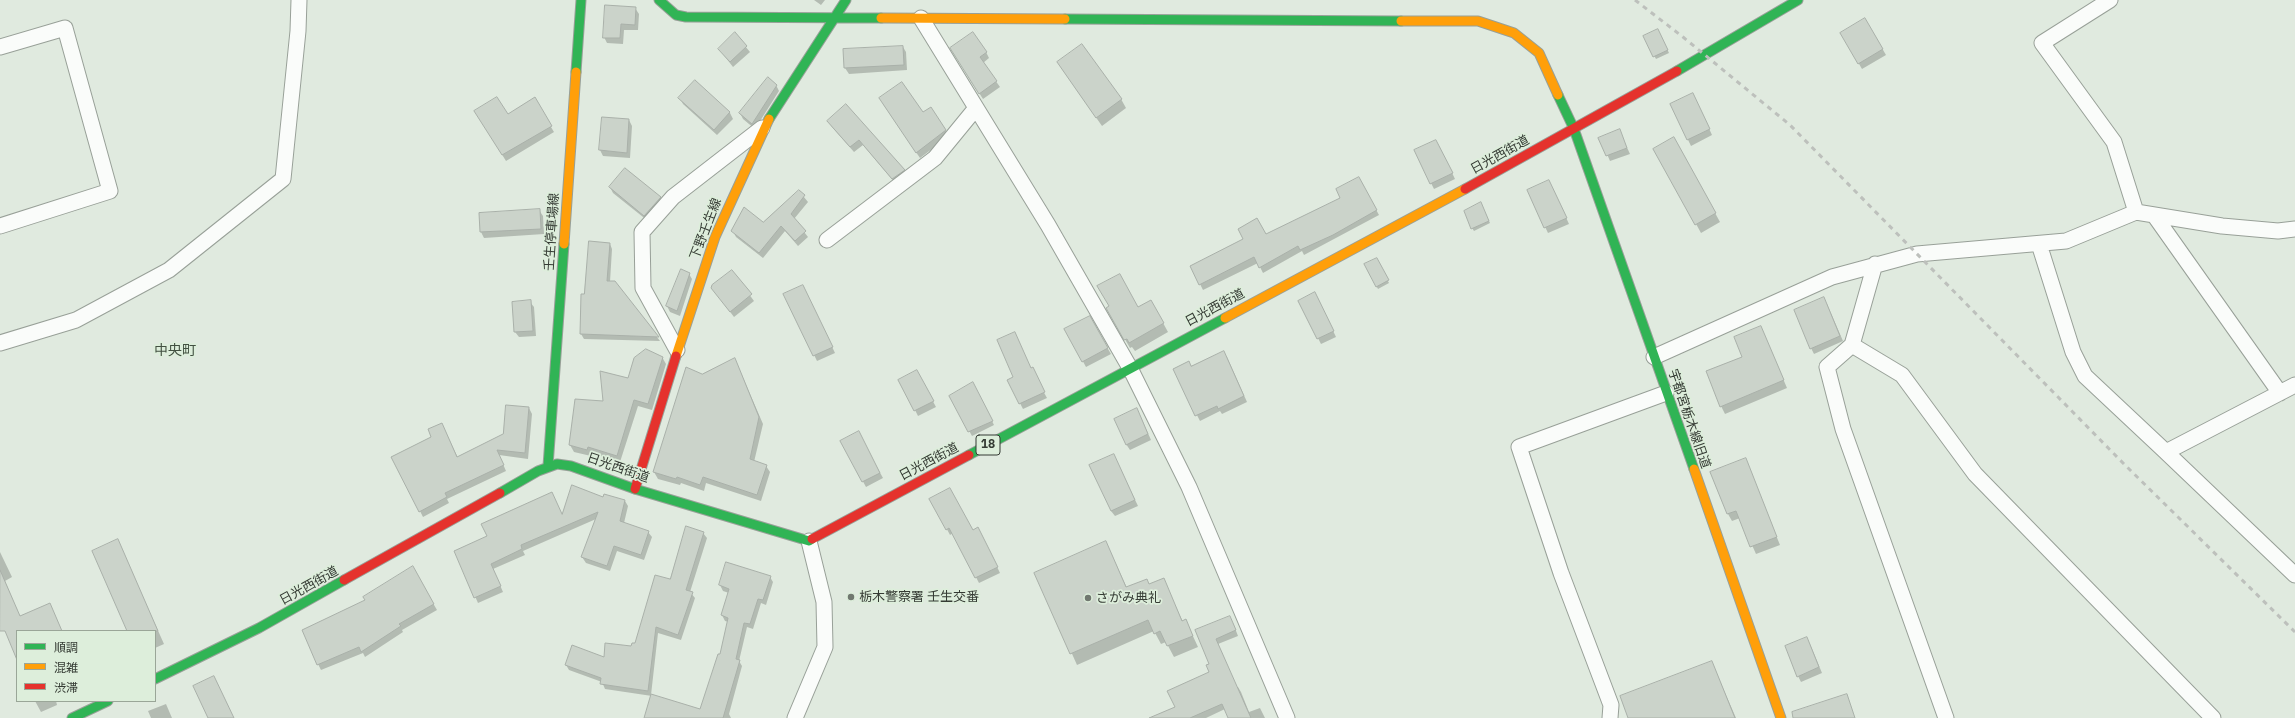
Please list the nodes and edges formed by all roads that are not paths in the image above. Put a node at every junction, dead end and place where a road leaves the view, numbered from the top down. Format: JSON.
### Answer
{"nodes":[{"id":1,"x":299,"y":0,"type":"edge"},
{"id":2,"x":581,"y":0,"type":"edge"},
{"id":3,"x":659,"y":0,"type":"edge"},
{"id":4,"x":846,"y":0,"type":"edge"},
{"id":5,"x":1798,"y":0,"type":"edge"},
{"id":6,"x":2110,"y":0,"type":"edge"},
{"id":7,"x":837,"y":16,"type":"junction"},
{"id":8,"x":921,"y":18,"type":"junction"},
{"id":9,"x":0,"y":46,"type":"edge"},
{"id":10,"x":976,"y":108,"type":"junction"},
{"id":11,"x":764,"y":126,"type":"junction"},
{"id":12,"x":1574,"y":129,"type":"junction"},
{"id":13,"x":2136,"y":212,"type":"junction"},
{"id":14,"x":2154,"y":215,"type":"junction"},
{"id":15,"x":0,"y":226,"type":"edge"},
{"id":16,"x":2295,"y":229,"type":"edge"},
{"id":17,"x":827,"y":240,"type":"dead end"},
{"id":18,"x":2039,"y":244,"type":"junction"},
{"id":19,"x":1875,"y":264,"type":"junction"},
{"id":20,"x":0,"y":343,"type":"edge"},
{"id":21,"x":1852,"y":345,"type":"junction"},
{"id":22,"x":678,"y":350,"type":"junction"},
{"id":23,"x":1654,"y":357,"type":"junction"},
{"id":24,"x":1130,"y":368,"type":"junction"},
{"id":25,"x":2295,"y":385,"type":"edge"},
{"id":26,"x":1666,"y":393,"type":"junction"},
{"id":27,"x":2280,"y":393,"type":"junction"},
{"id":28,"x":2166,"y":452,"type":"junction"},
{"id":29,"x":548,"y":466,"type":"junction"},
{"id":30,"x":635,"y":489,"type":"junction"},
{"id":31,"x":809,"y":542,"type":"junction"},
{"id":32,"x":2295,"y":575,"type":"edge"},
{"id":33,"x":156,"y":678,"type":"edge"},
{"id":34,"x":106,"y":702,"type":"edge"},
{"id":35,"x":72,"y":718,"type":"edge"},
{"id":36,"x":795,"y":718,"type":"edge"},
{"id":37,"x":1287,"y":718,"type":"edge"},
{"id":38,"x":1610,"y":718,"type":"edge"},
{"id":39,"x":1781,"y":718,"type":"edge"},
{"id":40,"x":1946,"y":718,"type":"edge"},
{"id":41,"x":2213,"y":718,"type":"edge"}],
"edges":[{"from":1,"to":20,"type":"street"},
{"from":2,"to":29,"type":"main road","name":"壬生停車場線"},
{"from":3,"to":7,"type":"main road","name":"宇都宮栃木線旧道"},
{"from":4,"to":7,"type":"main road","name":"下野壬生線"},
{"from":5,"to":12,"type":"main road","name":"日光西街道","number":"18"},
{"from":6,"to":13,"type":"street"},
{"from":7,"to":8,"type":"main road","name":"宇都宮栃木線旧道"},
{"from":7,"to":11,"type":"main road","name":"下野壬生線"},
{"from":8,"to":10,"type":"street"},
{"from":8,"to":12,"type":"main road","name":"宇都宮栃木線旧道"},
{"from":9,"to":15,"type":"street"},
{"from":10,"to":17,"type":"street"},
{"from":10,"to":24,"type":"street"},
{"from":11,"to":22,"type":"main road","name":"下野壬生線"},
{"from":11,"to":22,"type":"street"},
{"from":12,"to":23,"type":"main road","name":"宇都宮栃木線旧道"},
{"from":12,"to":24,"type":"main road","name":"日光西街道","number":"18"},
{"from":13,"to":14,"type":"street"},
{"from":13,"to":18,"type":"street"},
{"from":14,"to":16,"type":"street"},
{"from":14,"to":27,"type":"street"},
{"from":18,"to":19,"type":"street"},
{"from":18,"to":28,"type":"street"},
{"from":19,"to":21,"type":"street"},
{"from":19,"to":23,"type":"street"},
{"from":21,"to":40,"type":"street"},
{"from":21,"to":41,"type":"street"},
{"from":22,"to":30,"type":"main road","name":"下野壬生線"},
{"from":23,"to":26,"type":"main road","name":"宇都宮栃木線旧道"},
{"from":24,"to":31,"type":"main road","name":"日光西街道","number":"18"},
{"from":24,"to":37,"type":"street"},
{"from":25,"to":27,"type":"street"},
{"from":26,"to":38,"type":"street"},
{"from":26,"to":39,"type":"main road","name":"宇都宮栃木線旧道"},
{"from":27,"to":28,"type":"street"},
{"from":28,"to":32,"type":"street"},
{"from":29,"to":30,"type":"main road","name":"日光西街道"},
{"from":29,"to":33,"type":"main road","name":"日光西街道"},
{"from":30,"to":31,"type":"main road","name":"日光西街道"},
{"from":31,"to":36,"type":"street"},
{"from":34,"to":35,"type":"main road"}]}
